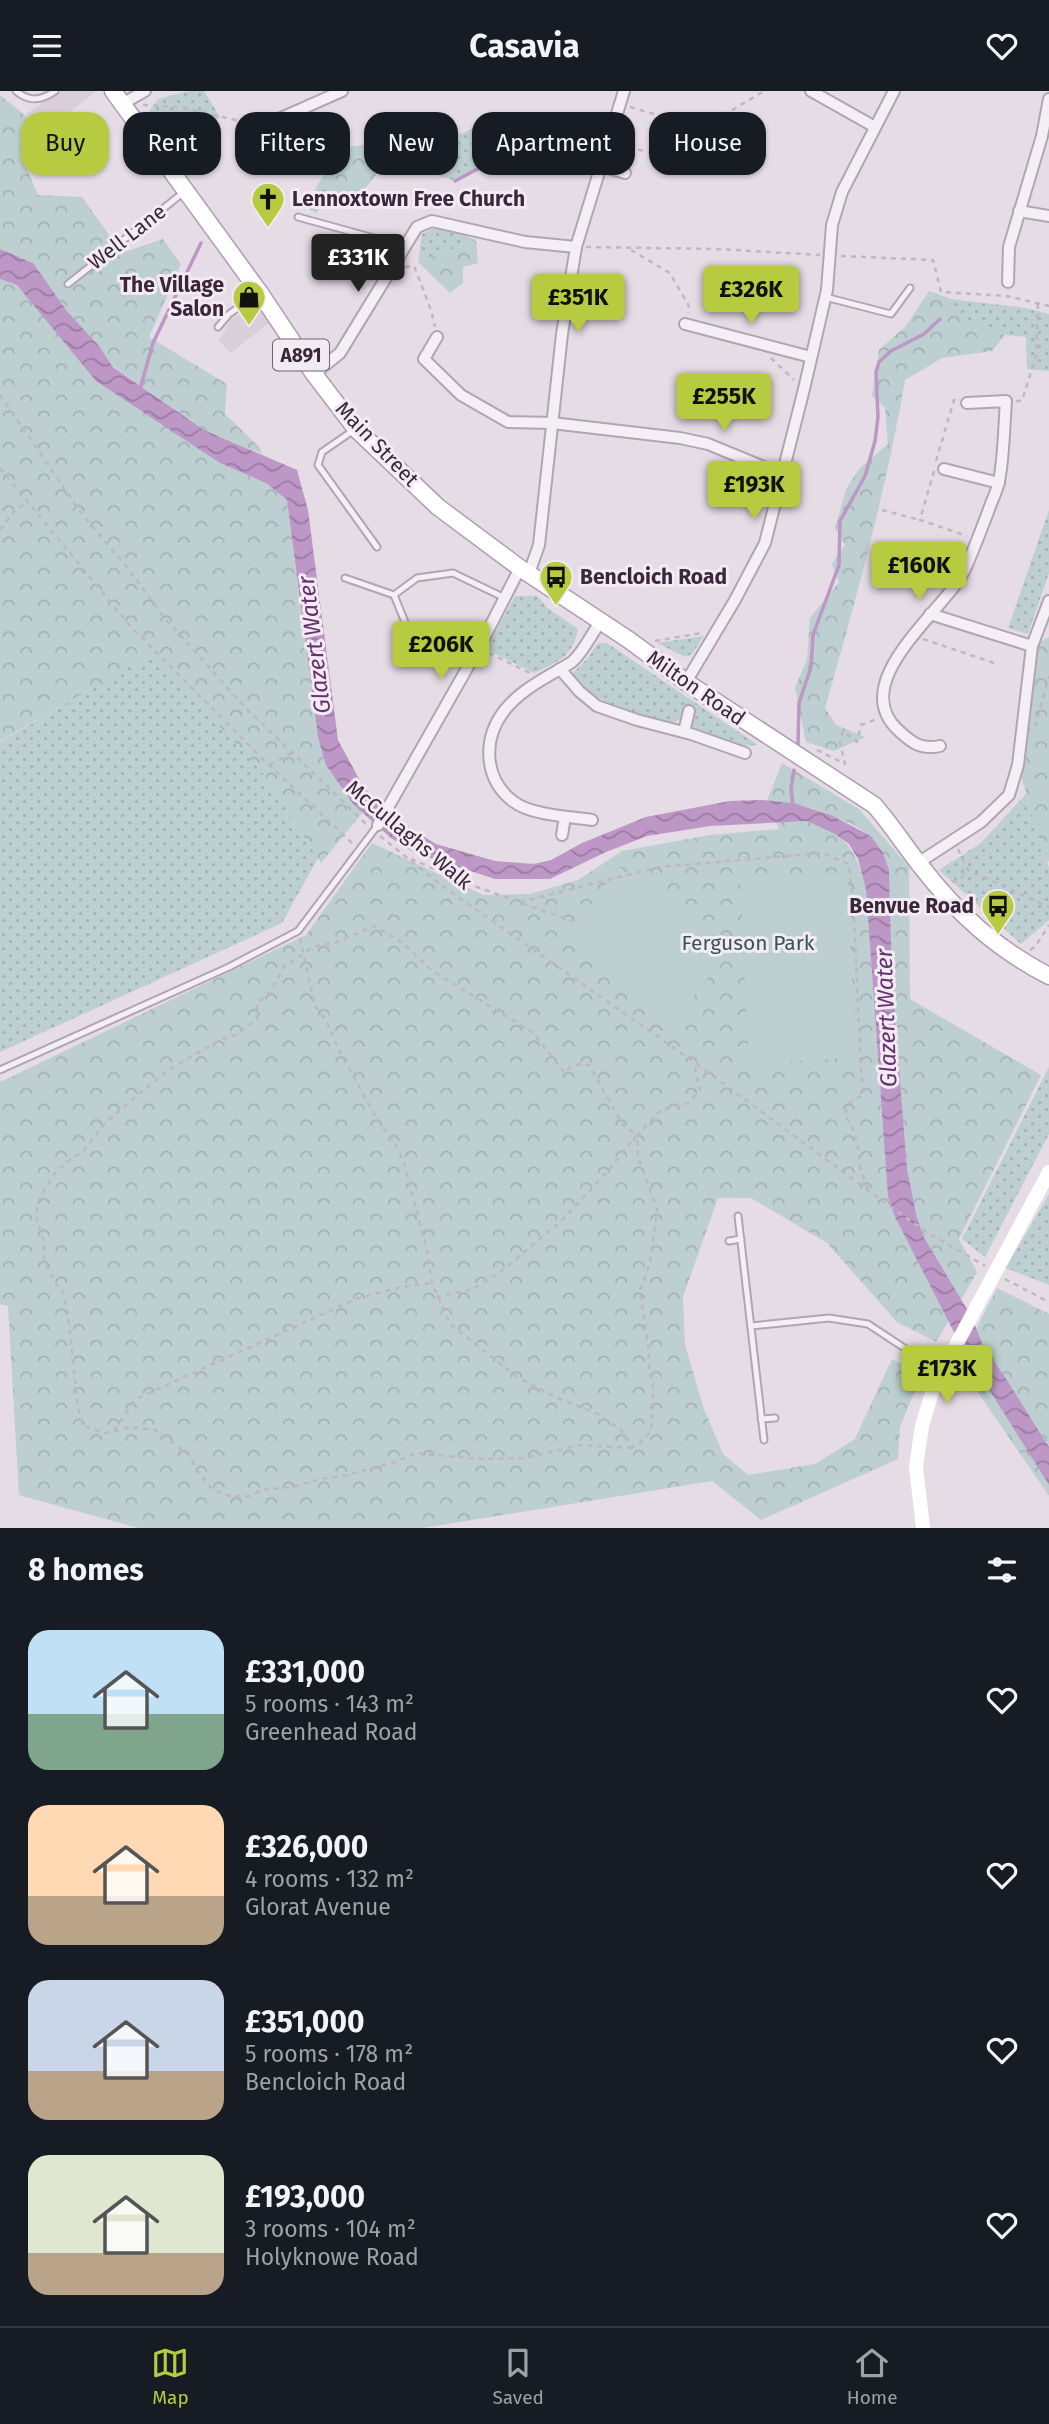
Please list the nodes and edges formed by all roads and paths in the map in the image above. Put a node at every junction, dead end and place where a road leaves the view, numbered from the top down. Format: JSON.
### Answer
{"nodes":[{"id":1,"x":16,"y":91,"type":"edge"},
{"id":2,"x":55,"y":91,"type":"edge"},
{"id":3,"x":145,"y":91,"type":"edge"},
{"id":4,"x":342,"y":91,"type":"edge"},
{"id":5,"x":624,"y":91,"type":"edge"},
{"id":6,"x":764,"y":91,"type":"edge"},
{"id":7,"x":811,"y":91,"type":"edge"},
{"id":8,"x":894,"y":91,"type":"edge"},
{"id":9,"x":117,"y":98,"type":"edge"},
{"id":10,"x":1049,"y":99,"type":"edge"},
{"id":11,"x":620,"y":103,"type":"junction"},
{"id":12,"x":295,"y":112,"type":"edge"},
{"id":13,"x":617,"y":112,"type":"edge"},
{"id":14,"x":235,"y":120,"type":"edge"},
{"id":15,"x":875,"y":127,"type":"junction"},
{"id":16,"x":599,"y":175,"type":"edge"},
{"id":17,"x":185,"y":191,"type":"junction"},
{"id":18,"x":1019,"y":211,"type":"junction"},
{"id":19,"x":1049,"y":216,"type":"edge"},
{"id":20,"x":298,"y":217,"type":"dead end"},
{"id":21,"x":403,"y":247,"type":"junction"},
{"id":22,"x":576,"y":247,"type":"junction"},
{"id":23,"x":628,"y":248,"type":"dead end"},
{"id":24,"x":393,"y":268,"type":"junction"},
{"id":25,"x":1008,"y":282,"type":"dead end"},
{"id":26,"x":68,"y":283,"type":"dead end"},
{"id":27,"x":910,"y":288,"type":"dead end"},
{"id":28,"x":260,"y":293,"type":"junction"},
{"id":29,"x":825,"y":297,"type":"junction"},
{"id":30,"x":1038,"y":304,"type":"dead end"},
{"id":31,"x":685,"y":324,"type":"joint"},
{"id":32,"x":218,"y":327,"type":"dead end"},
{"id":33,"x":437,"y":337,"type":"joint"},
{"id":34,"x":755,"y":343,"type":"junction"},
{"id":35,"x":811,"y":357,"type":"junction"},
{"id":36,"x":314,"y":374,"type":"junction"},
{"id":37,"x":804,"y":389,"type":"junction"},
{"id":38,"x":0,"y":395,"type":"edge"},
{"id":39,"x":1006,"y":401,"type":"junction"},
{"id":40,"x":967,"y":403,"type":"dead end"},
{"id":41,"x":552,"y":423,"type":"junction"},
{"id":42,"x":356,"y":429,"type":"junction"},
{"id":43,"x":0,"y":468,"type":"edge"},
{"id":44,"x":944,"y":469,"type":"dead end"},
{"id":45,"x":783,"y":475,"type":"junction"},
{"id":46,"x":999,"y":483,"type":"junction"},
{"id":47,"x":29,"y":502,"type":"junction"},
{"id":48,"x":882,"y":510,"type":"dead end"},
{"id":49,"x":920,"y":520,"type":"dead end"},
{"id":50,"x":0,"y":530,"type":"edge"},
{"id":51,"x":377,"y":547,"type":"dead end"},
{"id":52,"x":525,"y":571,"type":"junction"},
{"id":53,"x":345,"y":578,"type":"dead end"},
{"id":54,"x":394,"y":595,"type":"junction"},
{"id":55,"x":506,"y":598,"type":"junction"},
{"id":56,"x":1049,"y":601,"type":"edge"},
{"id":57,"x":930,"y":614,"type":"junction"},
{"id":58,"x":601,"y":621,"type":"junction"},
{"id":59,"x":714,"y":636,"type":"junction"},
{"id":60,"x":913,"y":636,"type":"junction"},
{"id":61,"x":652,"y":641,"type":"dead end"},
{"id":62,"x":480,"y":645,"type":"junction"},
{"id":63,"x":1032,"y":646,"type":"junction"},
{"id":64,"x":997,"y":664,"type":"dead end"},
{"id":65,"x":560,"y":669,"type":"junction"},
{"id":66,"x":542,"y":679,"type":"junction"},
{"id":67,"x":686,"y":682,"type":"junction"},
{"id":68,"x":689,"y":711,"type":"dead end"},
{"id":69,"x":886,"y":716,"type":"junction"},
{"id":70,"x":684,"y":732,"type":"junction"},
{"id":71,"x":940,"y":746,"type":"dead end"},
{"id":72,"x":810,"y":751,"type":"dead end"},
{"id":73,"x":292,"y":753,"type":"junction"},
{"id":74,"x":745,"y":753,"type":"dead end"},
{"id":75,"x":270,"y":765,"type":"junction"},
{"id":76,"x":565,"y":817,"type":"junction"},
{"id":77,"x":592,"y":820,"type":"dead end"},
{"id":78,"x":376,"y":828,"type":"junction"},
{"id":79,"x":562,"y":835,"type":"dead end"},
{"id":80,"x":957,"y":848,"type":"dead end"},
{"id":81,"x":359,"y":850,"type":"junction"},
{"id":82,"x":408,"y":857,"type":"junction"},
{"id":83,"x":918,"y":863,"type":"junction"},
{"id":84,"x":968,"y":870,"type":"junction"},
{"id":85,"x":945,"y":885,"type":"dead end"},
{"id":86,"x":520,"y":902,"type":"junction"},
{"id":87,"x":1049,"y":907,"type":"edge"},
{"id":88,"x":572,"y":921,"type":"dead end"},
{"id":89,"x":1049,"y":925,"type":"edge"},
{"id":90,"x":298,"y":931,"type":"junction"},
{"id":91,"x":303,"y":954,"type":"junction"},
{"id":92,"x":1017,"y":960,"type":"junction"},
{"id":93,"x":1049,"y":976,"type":"edge"},
{"id":94,"x":694,"y":1062,"type":"junction"},
{"id":95,"x":0,"y":1070,"type":"edge"},
{"id":96,"x":638,"y":1133,"type":"junction"},
{"id":97,"x":1049,"y":1172,"type":"edge"},
{"id":98,"x":869,"y":1192,"type":"junction"},
{"id":99,"x":738,"y":1216,"type":"dead end"},
{"id":100,"x":927,"y":1232,"type":"dead end"},
{"id":101,"x":741,"y":1239,"type":"junction"},
{"id":102,"x":729,"y":1241,"type":"dead end"},
{"id":103,"x":432,"y":1283,"type":"junction"},
{"id":104,"x":436,"y":1297,"type":"junction"},
{"id":105,"x":751,"y":1326,"type":"junction"},
{"id":106,"x":941,"y":1372,"type":"junction"},
{"id":107,"x":775,"y":1418,"type":"dead end"},
{"id":108,"x":761,"y":1419,"type":"junction"},
{"id":109,"x":114,"y":1431,"type":"junction"},
{"id":110,"x":764,"y":1440,"type":"dead end"},
{"id":111,"x":629,"y":1448,"type":"junction"},
{"id":112,"x":923,"y":1528,"type":"edge"}],
"edges":[{"from":1,"to":2,"type":"lane"},
{"from":3,"to":9,"type":"street"},
{"from":4,"to":12,"type":"street"},
{"from":5,"to":11,"type":"street"},
{"from":6,"to":11,"type":"path"},
{"from":7,"to":15,"type":"street"},
{"from":8,"to":15,"type":"street"},
{"from":9,"to":14,"type":"path"},
{"from":9,"to":17,"type":"main road","name":"Main Street","number":"A891"},
{"from":10,"to":18,"type":"street"},
{"from":11,"to":13,"type":"street"},
{"from":15,"to":29,"type":"street"},
{"from":16,"to":22,"type":"street"},
{"from":17,"to":26,"type":"lane","name":"Well Lane"},
{"from":17,"to":28,"type":"main road","name":"Main Street","number":"A891"},
{"from":18,"to":19,"type":"street"},
{"from":18,"to":25,"type":"street"},
{"from":20,"to":21,"type":"lane"},
{"from":21,"to":22,"type":"street"},
{"from":21,"to":24,"type":"street"},
{"from":22,"to":41,"type":"street"},
{"from":23,"to":31,"type":"path"},
{"from":24,"to":33,"type":"path"},
{"from":24,"to":36,"type":"street"},
{"from":27,"to":29,"type":"lane"},
{"from":28,"to":32,"type":"lane"},
{"from":28,"to":36,"type":"main road","name":"Main Street","number":"A891"},
{"from":29,"to":35,"type":"street"},
{"from":30,"to":39,"type":"path"},
{"from":31,"to":34,"type":"street"},
{"from":33,"to":41,"type":"street"},
{"from":34,"to":35,"type":"street"},
{"from":34,"to":37,"type":"path"},
{"from":35,"to":37,"type":"street"},
{"from":36,"to":42,"type":"main road","name":"Main Street","number":"A891"},
{"from":37,"to":45,"type":"street"},
{"from":38,"to":73,"type":"path","name":"McCullaghs Walk"},
{"from":39,"to":40,"type":"street"},
{"from":39,"to":46,"type":"street"},
{"from":41,"to":45,"type":"street"},
{"from":41,"to":52,"type":"street"},
{"from":42,"to":51,"type":"lane"},
{"from":42,"to":52,"type":"main road","name":"Main Street","number":"A891"},
{"from":43,"to":47,"type":"path"},
{"from":44,"to":46,"type":"street"},
{"from":45,"to":59,"type":"street"},
{"from":46,"to":57,"type":"street"},
{"from":47,"to":50,"type":"path"},
{"from":47,"to":75,"type":"path"},
{"from":48,"to":49,"type":"path"},
{"from":52,"to":55,"type":"street"},
{"from":52,"to":58,"type":"main road","name":"Milton Road","number":"A891"},
{"from":53,"to":54,"type":"lane"},
{"from":54,"to":55,"type":"lane"},
{"from":54,"to":62,"type":"lane"},
{"from":55,"to":62,"type":"street"},
{"from":56,"to":63,"type":"street"},
{"from":57,"to":60,"type":"street"},
{"from":57,"to":63,"type":"street"},
{"from":58,"to":65,"type":"street"},
{"from":58,"to":67,"type":"main road","name":"Milton Road","number":"A891"},
{"from":59,"to":61,"type":"path"},
{"from":59,"to":67,"type":"street"},
{"from":60,"to":64,"type":"path"},
{"from":60,"to":69,"type":"street"},
{"from":62,"to":66,"type":"path"},
{"from":62,"to":78,"type":"street"},
{"from":63,"to":83,"type":"street"},
{"from":65,"to":66,"type":"street"},
{"from":65,"to":70,"type":"street"},
{"from":66,"to":76,"type":"street"},
{"from":67,"to":83,"type":"main road","name":"Milton Road","number":"A891"},
{"from":68,"to":70,"type":"street"},
{"from":69,"to":71,"type":"street"},
{"from":69,"to":72,"type":"path"},
{"from":70,"to":74,"type":"street"},
{"from":73,"to":75,"type":"path"},
{"from":73,"to":78,"type":"path","name":"McCullaghs Walk"},
{"from":75,"to":81,"type":"path"},
{"from":76,"to":77,"type":"street"},
{"from":76,"to":79,"type":"street"},
{"from":78,"to":81,"type":"lane"},
{"from":78,"to":82,"type":"path","name":"McCullaghs Walk"},
{"from":80,"to":84,"type":"path"},
{"from":81,"to":90,"type":"lane"},
{"from":82,"to":86,"type":"path"},
{"from":82,"to":94,"type":"path","name":"McCullaghs Walk"},
{"from":83,"to":92,"type":"main road","number":"A891"},
{"from":84,"to":85,"type":"path"},
{"from":84,"to":87,"type":"path"},
{"from":86,"to":88,"type":"path"},
{"from":86,"to":98,"type":"path"},
{"from":89,"to":92,"type":"path"},
{"from":90,"to":91,"type":"path"},
{"from":90,"to":95,"type":"lane"},
{"from":91,"to":96,"type":"path"},
{"from":91,"to":103,"type":"path"},
{"from":91,"to":109,"type":"path"},
{"from":92,"to":93,"type":"main road","number":"A891"},
{"from":94,"to":96,"type":"path"},
{"from":94,"to":98,"type":"path","name":"McCullaghs Walk"},
{"from":96,"to":104,"type":"path"},
{"from":96,"to":111,"type":"path"},
{"from":97,"to":106,"type":"main road"},
{"from":98,"to":100,"type":"path","name":"McCullaghs Walk"},
{"from":99,"to":101,"type":"lane"},
{"from":101,"to":102,"type":"lane"},
{"from":101,"to":105,"type":"lane"},
{"from":103,"to":104,"type":"path"},
{"from":103,"to":109,"type":"path"},
{"from":104,"to":111,"type":"path"},
{"from":105,"to":106,"type":"lane"},
{"from":105,"to":108,"type":"lane"},
{"from":106,"to":112,"type":"main road"},
{"from":107,"to":108,"type":"lane"},
{"from":108,"to":110,"type":"lane"},
{"from":109,"to":111,"type":"path"}]}
